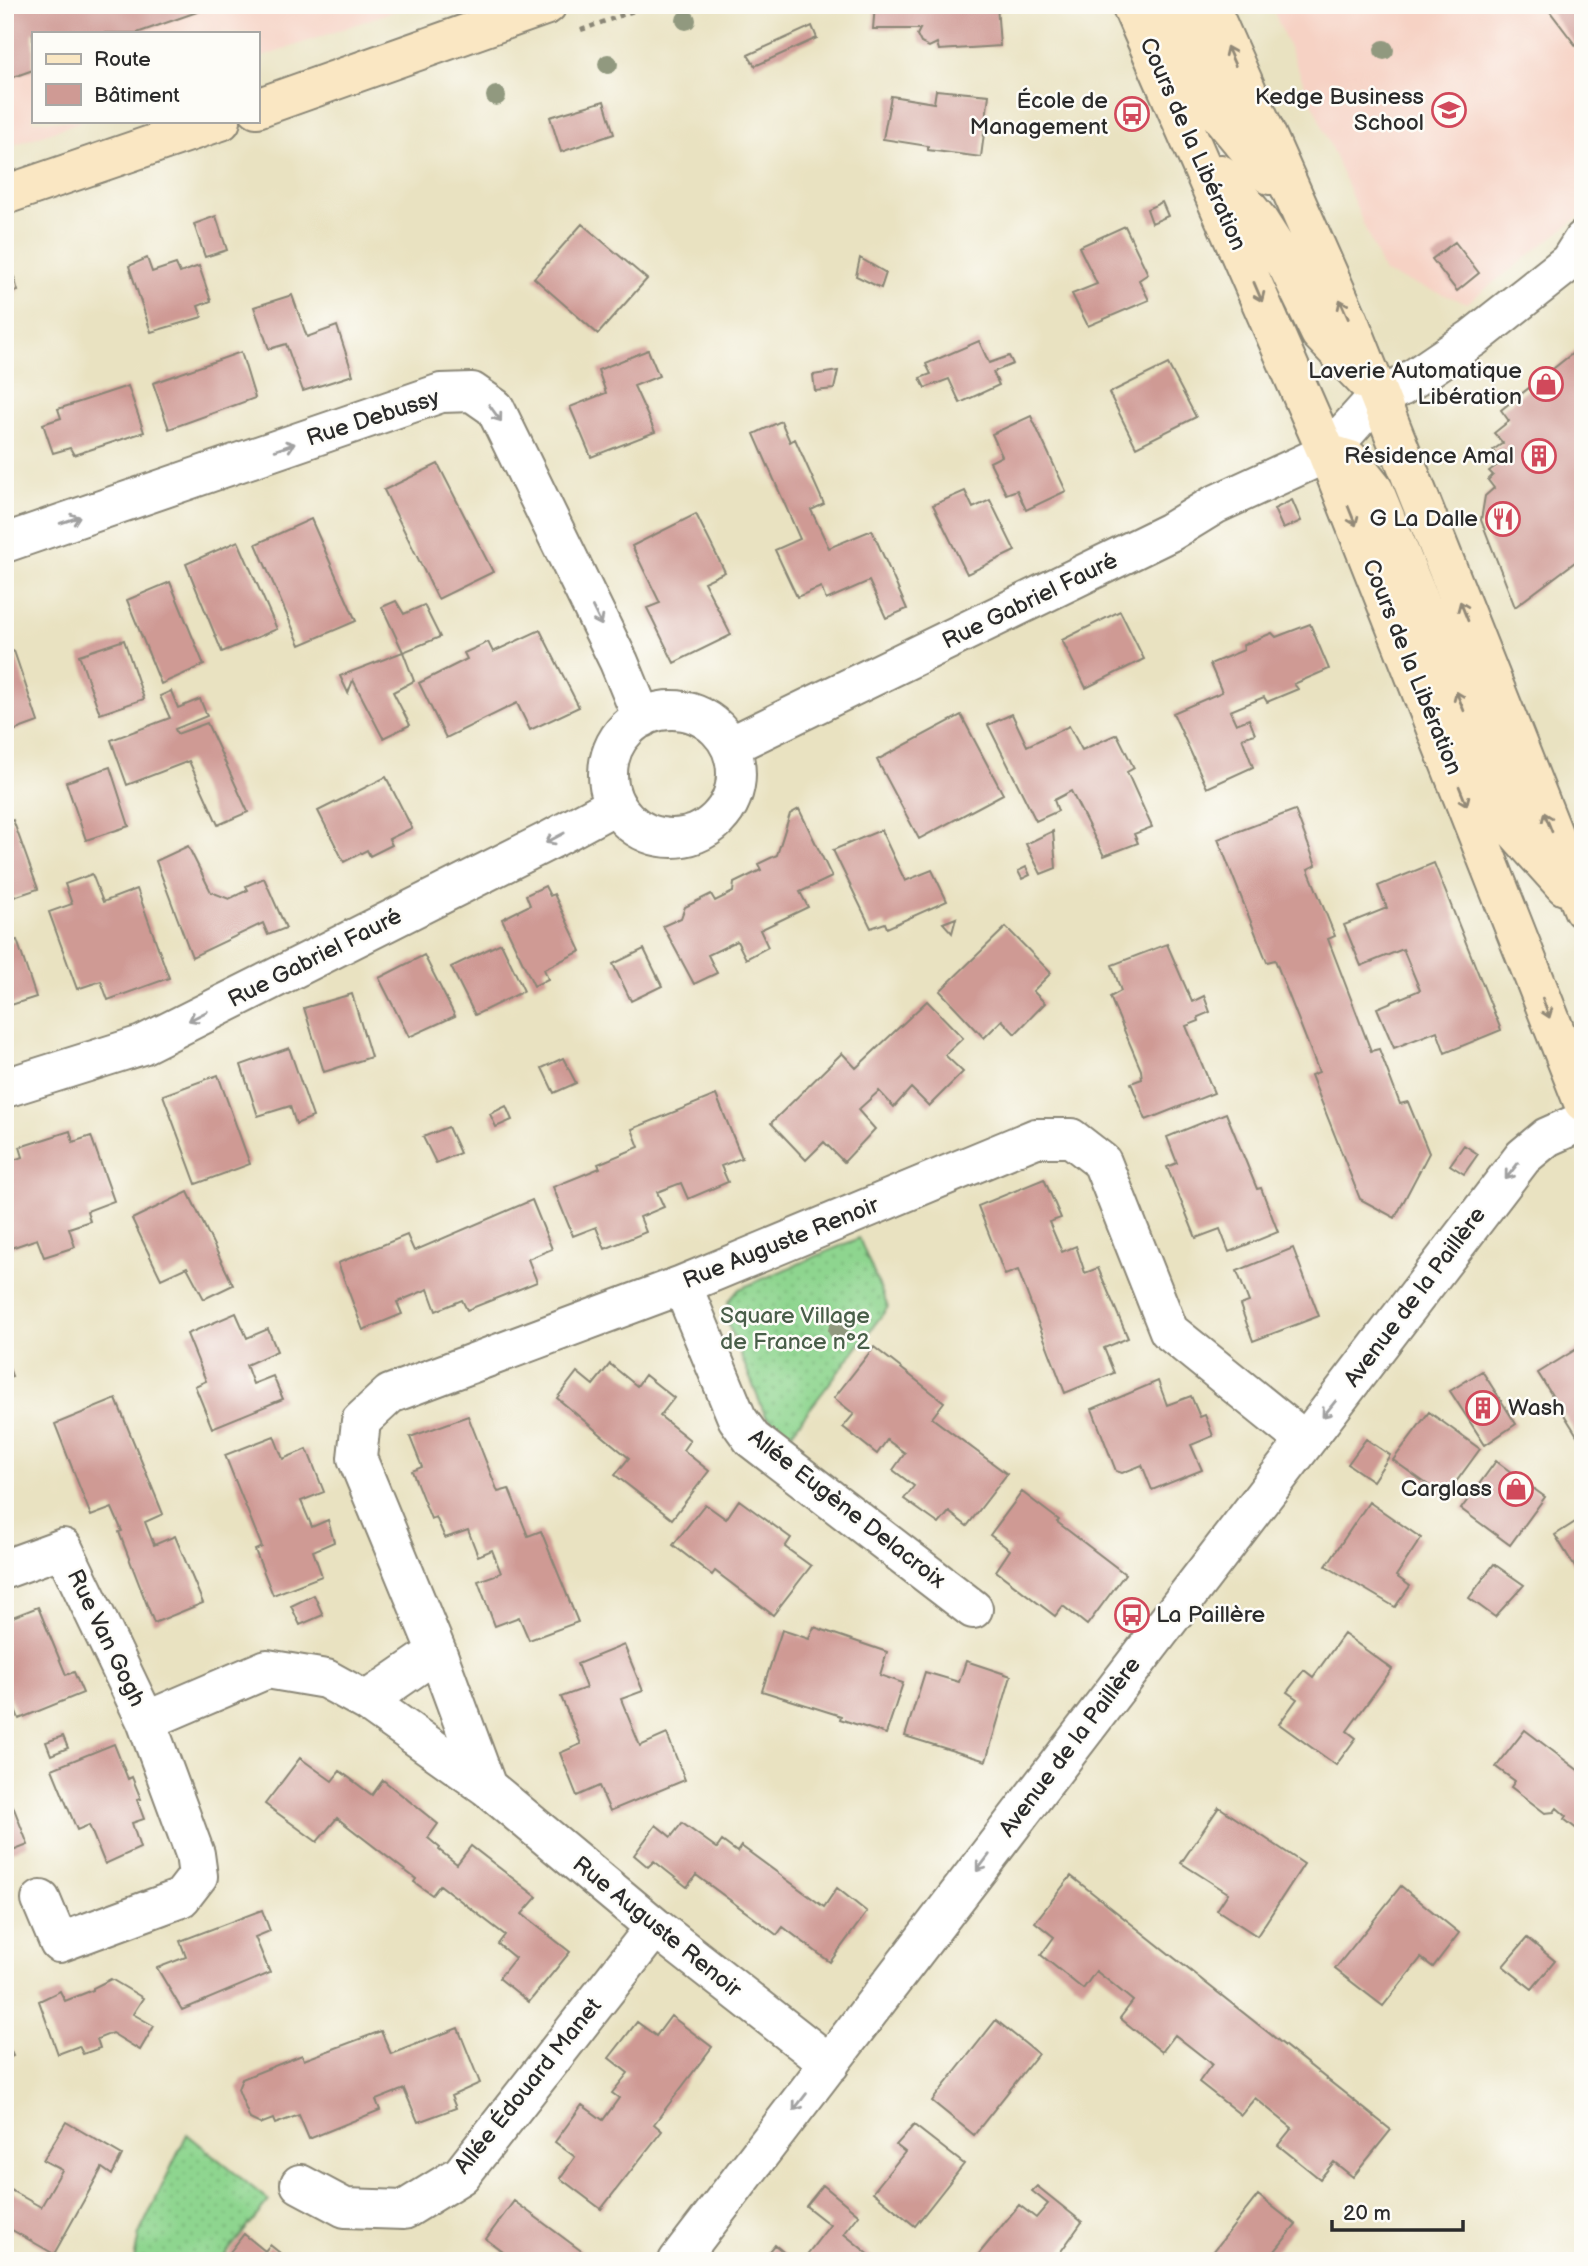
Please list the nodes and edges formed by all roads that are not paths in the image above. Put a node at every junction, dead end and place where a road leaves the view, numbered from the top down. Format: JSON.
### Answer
{"nodes":[{"id":1,"x":547,"y":5,"type":"edge"},
{"id":2,"x":1131,"y":5,"type":"edge"},
{"id":3,"x":1169,"y":5,"type":"edge"},
{"id":4,"x":1209,"y":5,"type":"edge"},
{"id":5,"x":259,"y":107,"type":"edge"},
{"id":6,"x":218,"y":122,"type":"edge"},
{"id":7,"x":1186,"y":134,"type":"junction"},
{"id":8,"x":5,"y":195,"type":"edge"},
{"id":9,"x":1300,"y":212,"type":"junction"},
{"id":10,"x":1578,"y":260,"type":"edge"},
{"id":11,"x":1379,"y":394,"type":"junction"},
{"id":12,"x":1328,"y":453,"type":"junction"},
{"id":13,"x":5,"y":542,"type":"edge"},
{"id":14,"x":642,"y":718,"type":"junction"},
{"id":15,"x":730,"y":746,"type":"junction"},
{"id":16,"x":615,"y":805,"type":"junction"},
{"id":17,"x":1582,"y":906,"type":"edge"},
{"id":18,"x":5,"y":1088,"type":"edge"},
{"id":19,"x":1583,"y":1102,"type":"edge"},
{"id":20,"x":1583,"y":1121,"type":"edge"},
{"id":21,"x":682,"y":1284,"type":"junction"},
{"id":22,"x":1304,"y":1440,"type":"junction"},
{"id":23,"x":5,"y":1569,"type":"edge"},
{"id":24,"x":973,"y":1609,"type":"dead end"},
{"id":25,"x":438,"y":1652,"type":"junction"},
{"id":26,"x":366,"y":1701,"type":"junction"},
{"id":27,"x":146,"y":1721,"type":"junction"},
{"id":28,"x":487,"y":1787,"type":"junction"},
{"id":29,"x":41,"y":1900,"type":"dead end"},
{"id":30,"x":655,"y":1927,"type":"junction"},
{"id":31,"x":830,"y":2064,"type":"junction"},
{"id":32,"x":300,"y":2184,"type":"dead end"},
{"id":33,"x":678,"y":2261,"type":"edge"}],
"edges":[{"from":1,"to":5,"type":"main road"},
{"from":2,"to":7,"type":"main road","name":"Cours de la Libération"},
{"from":3,"to":9,"type":"main road"},
{"from":9,"to":4,"type":"main road","one_way":true},
{"from":6,"to":8,"type":"main road"},
{"from":7,"to":11,"type":"main road"},
{"from":7,"to":12,"type":"main road","name":"Cours de la Libération","one_way":true},
{"from":11,"to":9,"type":"main road","one_way":true},
{"from":10,"to":11,"type":"street"},
{"from":11,"to":12,"type":"street"},
{"from":17,"to":11,"type":"main road","one_way":true},
{"from":12,"to":15,"type":"street","name":"Rue Gabriel Fauré"},
{"from":17,"to":12,"type":"main road","one_way":true},
{"from":12,"to":19,"type":"main road","name":"Cours de la Libération","one_way":true},
{"from":13,"to":14,"type":"street","name":"Rue Debussy","one_way":true},
{"from":14,"to":15,"type":"street"},
{"from":14,"to":16,"type":"street"},
{"from":15,"to":16,"type":"street"},
{"from":16,"to":18,"type":"street","name":"Rue Gabriel Fauré","one_way":true},
{"from":20,"to":22,"type":"street","name":"Avenue de la Paillère","one_way":true},
{"from":21,"to":22,"type":"street","name":"Rue Auguste Renoir"},
{"from":21,"to":24,"type":"street","name":"Allée Eugène Delacroix"},
{"from":21,"to":25,"type":"street","name":"Rue Auguste Renoir"},
{"from":22,"to":31,"type":"street","name":"Avenue de la Paillère","one_way":true},
{"from":23,"to":27,"type":"street","name":"Rue Van Gogh"},
{"from":25,"to":26,"type":"street"},
{"from":25,"to":28,"type":"street","name":"Rue Auguste Renoir"},
{"from":26,"to":27,"type":"street","name":"Rue Van Gogh"},
{"from":26,"to":28,"type":"street","name":"Rue Auguste Renoir"},
{"from":27,"to":29,"type":"street"},
{"from":28,"to":30,"type":"street","name":"Rue Auguste Renoir"},
{"from":30,"to":31,"type":"street","name":"Rue Auguste Renoir"},
{"from":30,"to":32,"type":"street","name":"Allée Édouard Manet"},
{"from":31,"to":33,"type":"street","name":"Avenue de la Paillère","one_way":true}]}
